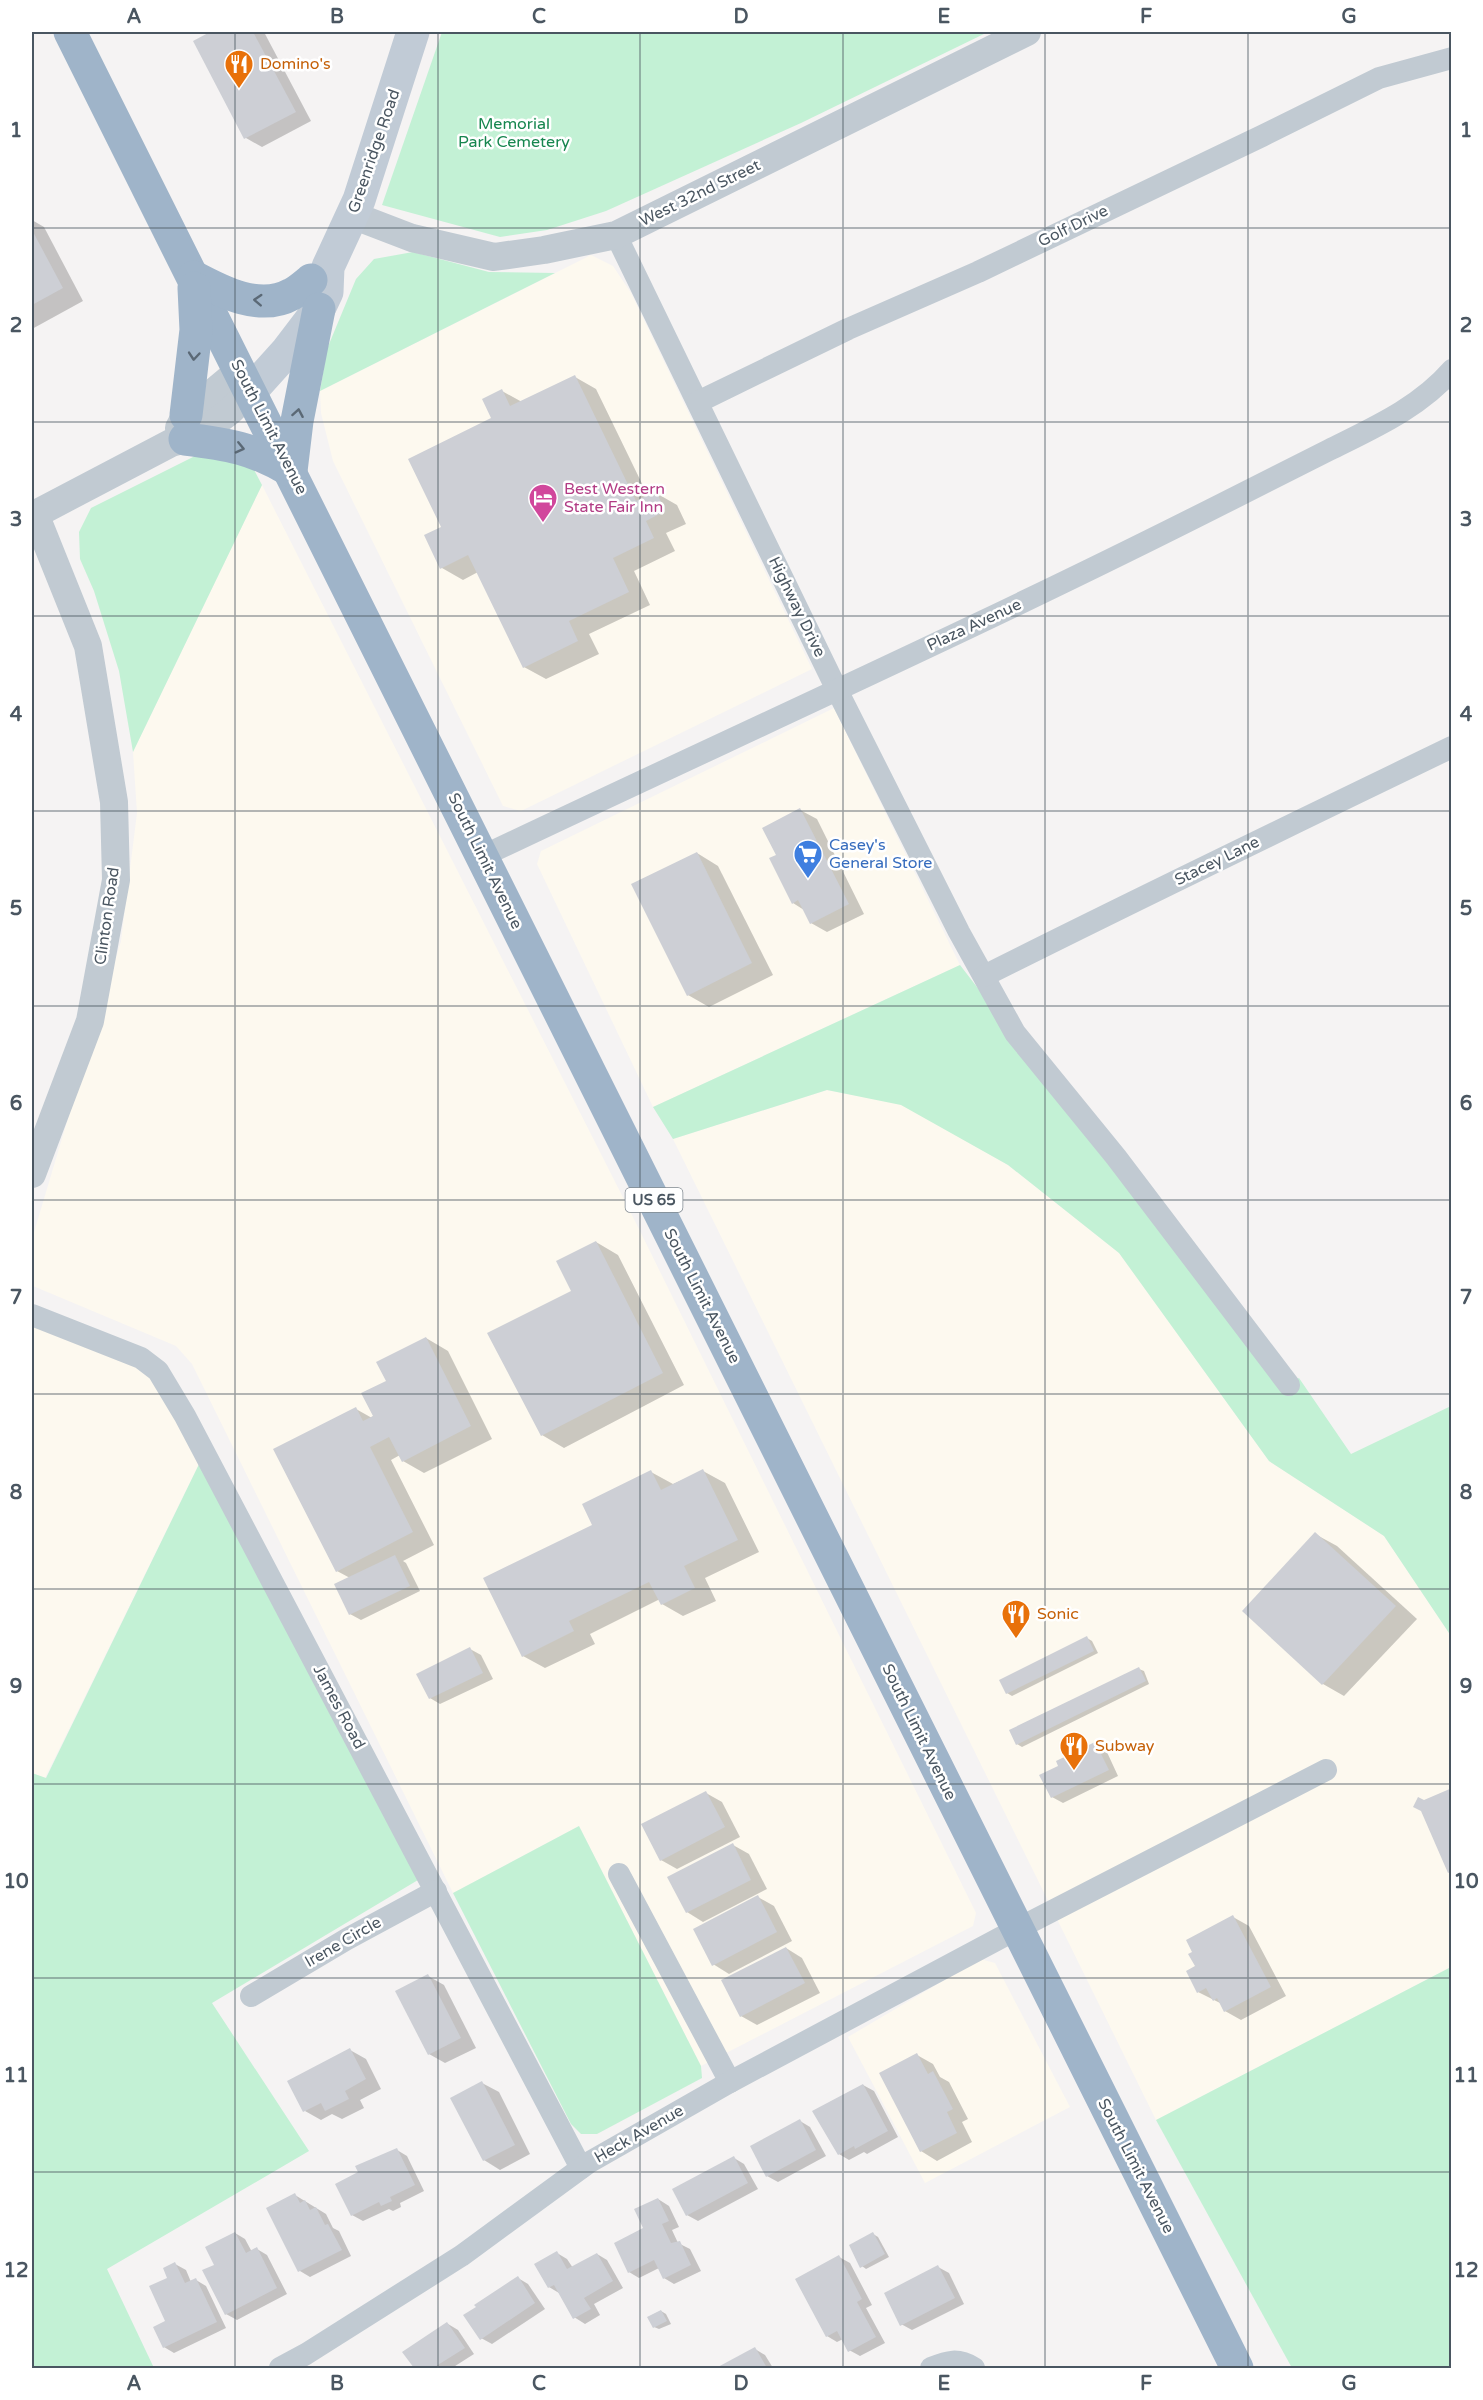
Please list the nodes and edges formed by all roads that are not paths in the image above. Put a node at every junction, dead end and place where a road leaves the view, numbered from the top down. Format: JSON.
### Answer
{"nodes":[{"id":1,"x":70,"y":32,"type":"edge"},
{"id":2,"x":413,"y":32,"type":"edge"},
{"id":3,"x":1028,"y":32,"type":"edge"},
{"id":4,"x":1452,"y":58,"type":"edge"},
{"id":5,"x":352,"y":215,"type":"junction"},
{"id":6,"x":616,"y":235,"type":"junction"},
{"id":7,"x":194,"y":277,"type":"junction"},
{"id":8,"x":319,"y":286,"type":"junction"},
{"id":9,"x":245,"y":380,"type":"junction"},
{"id":10,"x":1448,"y":381,"type":"edge"},
{"id":11,"x":698,"y":402,"type":"junction"},
{"id":12,"x":180,"y":433,"type":"junction"},
{"id":13,"x":291,"y":471,"type":"junction"},
{"id":14,"x":33,"y":515,"type":"edge"},
{"id":15,"x":837,"y":690,"type":"junction"},
{"id":16,"x":1452,"y":747,"type":"edge"},
{"id":17,"x":483,"y":856,"type":"junction"},
{"id":18,"x":984,"y":976,"type":"junction"},
{"id":19,"x":32,"y":1174,"type":"edge"},
{"id":20,"x":32,"y":1315,"type":"edge"},
{"id":21,"x":1289,"y":1384,"type":"dead end"},
{"id":22,"x":1326,"y":1770,"type":"dead end"},
{"id":23,"x":619,"y":1874,"type":"dead end"},
{"id":24,"x":436,"y":1891,"type":"junction"},
{"id":25,"x":1017,"y":1929,"type":"junction"},
{"id":26,"x":251,"y":1996,"type":"dead end"},
{"id":27,"x":730,"y":2082,"type":"junction"},
{"id":28,"x":581,"y":2168,"type":"junction"},
{"id":29,"x":280,"y":2368,"type":"edge"},
{"id":30,"x":931,"y":2368,"type":"edge"},
{"id":31,"x":974,"y":2368,"type":"edge"},
{"id":32,"x":1238,"y":2368,"type":"edge"}],
"edges":[{"from":1,"to":7,"type":"highway","name":"South Limit Avenue","number":"US 65"},
{"from":2,"to":5,"type":"main road","name":"Greenridge Road"},
{"from":3,"to":6,"type":"street","name":"West 32nd Street"},
{"from":4,"to":11,"type":"street","name":"Golf Drive"},
{"from":5,"to":6,"type":"street","name":"West 32nd Street"},
{"from":5,"to":8,"type":"main road","name":"Greenridge Road"},
{"from":6,"to":11,"type":"street","name":"Highway Drive"},
{"from":8,"to":7,"type":"highway","one_way":true},
{"from":7,"to":9,"type":"highway","name":"South Limit Avenue","number":"US 65"},
{"from":7,"to":12,"type":"highway","one_way":true},
{"from":8,"to":9,"type":"main road","name":"Greenridge Road"},
{"from":13,"to":8,"type":"highway","one_way":true},
{"from":9,"to":12,"type":"street"},
{"from":9,"to":13,"type":"highway","name":"South Limit Avenue","number":"US 65"},
{"from":10,"to":15,"type":"street","name":"Plaza Avenue"},
{"from":11,"to":15,"type":"street","name":"Highway Drive"},
{"from":12,"to":13,"type":"highway","one_way":true},
{"from":12,"to":14,"type":"street"},
{"from":13,"to":17,"type":"highway","name":"South Limit Avenue","number":"US 65"},
{"from":14,"to":19,"type":"street","name":"Clinton Road"},
{"from":15,"to":17,"type":"street","name":"Plaza Avenue"},
{"from":15,"to":18,"type":"street","name":"Highway Drive"},
{"from":16,"to":18,"type":"street","name":"Stacey Lane"},
{"from":17,"to":25,"type":"highway","name":"South Limit Avenue","number":"US 65"},
{"from":18,"to":21,"type":"street","name":"Highway Drive"},
{"from":20,"to":24,"type":"street","name":"James Road"},
{"from":22,"to":25,"type":"street","name":"Heck Avenue"},
{"from":23,"to":27,"type":"street"},
{"from":24,"to":26,"type":"street","name":"Irene Circle"},
{"from":24,"to":28,"type":"street","name":"James Road"},
{"from":25,"to":27,"type":"street","name":"Heck Avenue"},
{"from":25,"to":32,"type":"highway","name":"South Limit Avenue","number":"US 65"},
{"from":27,"to":28,"type":"street","name":"Heck Avenue"},
{"from":28,"to":29,"type":"street","name":"Heck Avenue"},
{"from":30,"to":31,"type":"street"}]}
